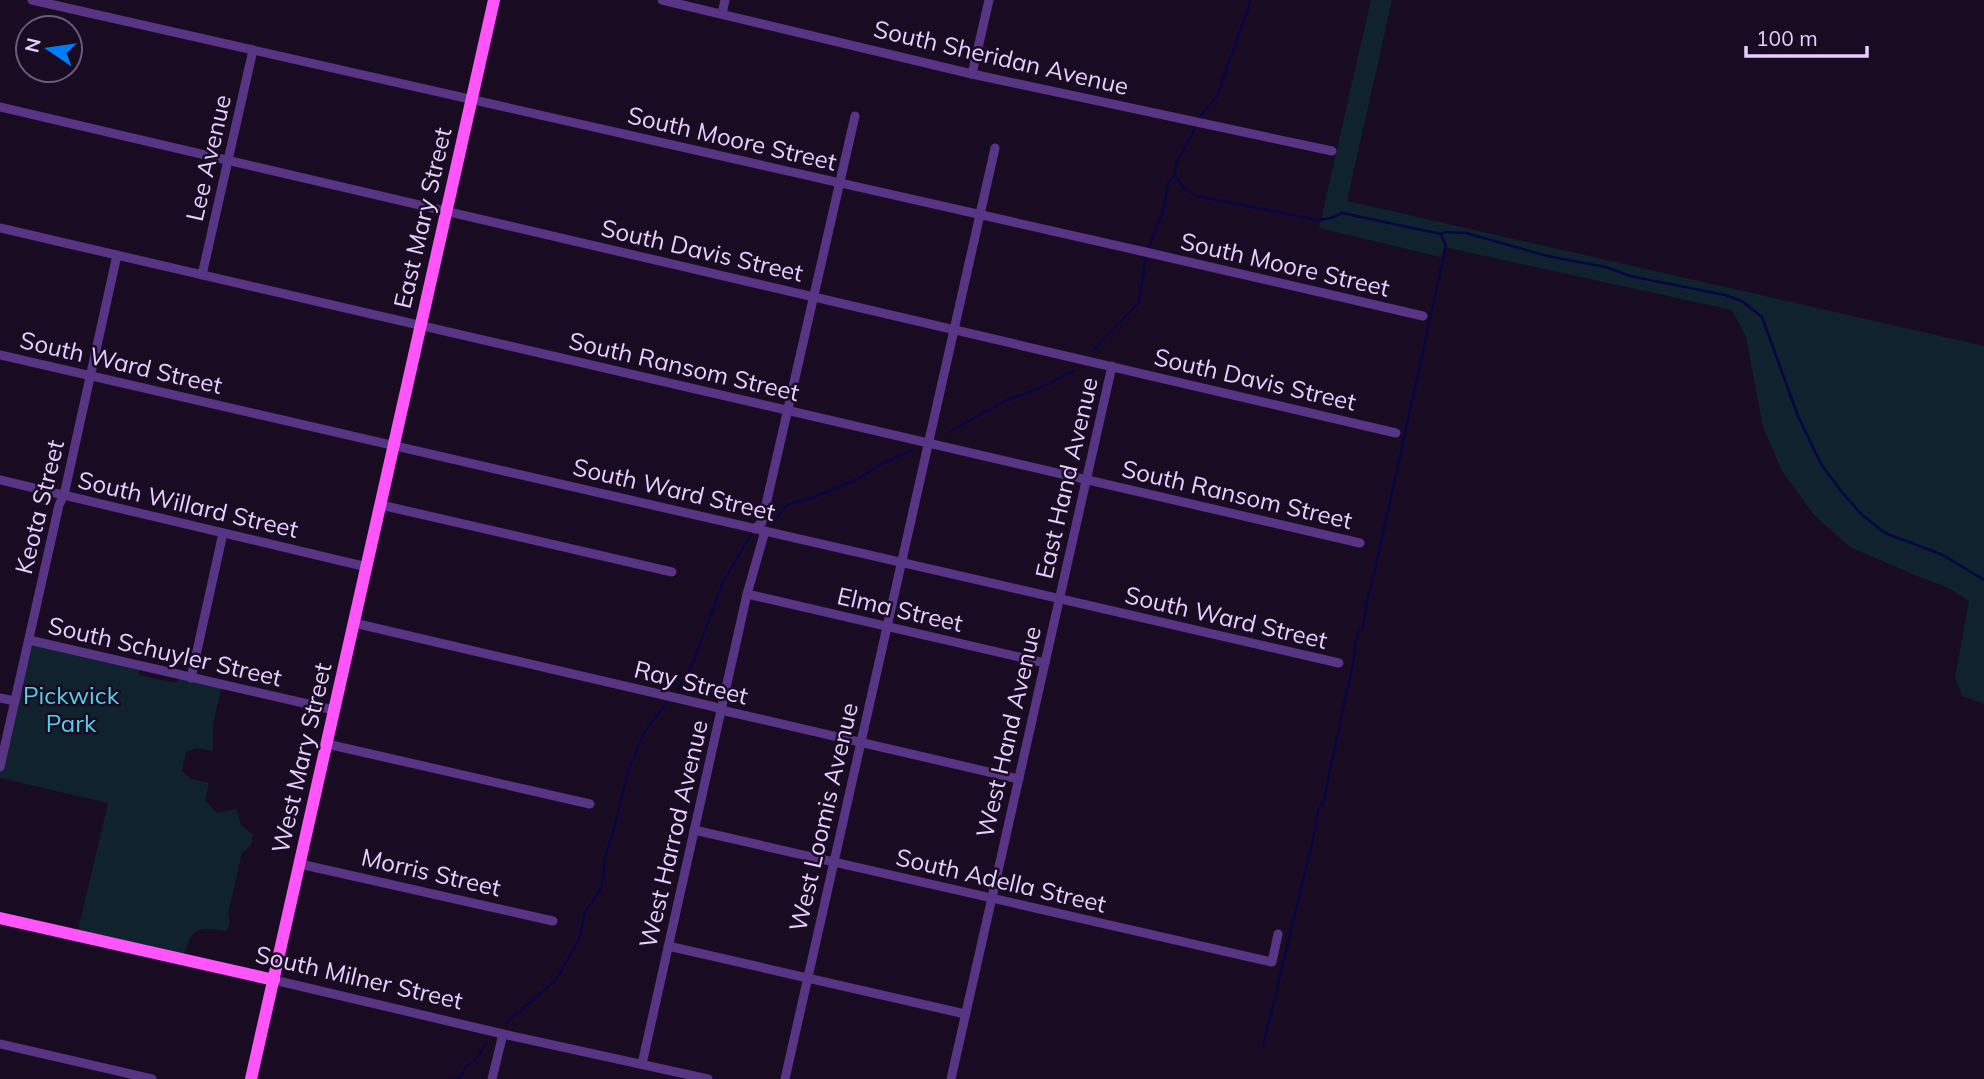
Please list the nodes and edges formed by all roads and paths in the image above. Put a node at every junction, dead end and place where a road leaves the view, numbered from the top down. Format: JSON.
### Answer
{"nodes":[{"id":1,"x":32,"y":0,"type":"edge"},
{"id":2,"x":494,"y":0,"type":"edge"},
{"id":3,"x":662,"y":0,"type":"edge"},
{"id":4,"x":725,"y":0,"type":"edge"},
{"id":5,"x":989,"y":0,"type":"edge"},
{"id":6,"x":722,"y":14,"type":"junction"},
{"id":7,"x":254,"y":50,"type":"junction"},
{"id":8,"x":972,"y":74,"type":"junction"},
{"id":9,"x":471,"y":100,"type":"junction"},
{"id":10,"x":0,"y":107,"type":"edge"},
{"id":11,"x":855,"y":116,"type":"dead end"},
{"id":12,"x":995,"y":148,"type":"dead end"},
{"id":13,"x":1332,"y":152,"type":"dead end"},
{"id":14,"x":228,"y":160,"type":"junction"},
{"id":15,"x":839,"y":183,"type":"junction"},
{"id":16,"x":446,"y":211,"type":"junction"},
{"id":17,"x":980,"y":215,"type":"junction"},
{"id":18,"x":0,"y":228,"type":"edge"},
{"id":19,"x":117,"y":256,"type":"junction"},
{"id":20,"x":202,"y":275,"type":"junction"},
{"id":21,"x":813,"y":297,"type":"junction"},
{"id":22,"x":1423,"y":316,"type":"dead end"},
{"id":23,"x":420,"y":326,"type":"junction"},
{"id":24,"x":955,"y":330,"type":"junction"},
{"id":25,"x":0,"y":355,"type":"edge"},
{"id":26,"x":1112,"y":366,"type":"junction"},
{"id":27,"x":90,"y":376,"type":"junction"},
{"id":28,"x":787,"y":411,"type":"junction"},
{"id":29,"x":1396,"y":433,"type":"dead end"},
{"id":30,"x":928,"y":443,"type":"junction"},
{"id":31,"x":393,"y":446,"type":"junction"},
{"id":32,"x":0,"y":480,"type":"edge"},
{"id":33,"x":1086,"y":480,"type":"junction"},
{"id":34,"x":64,"y":495,"type":"junction"},
{"id":35,"x":381,"y":505,"type":"junction"},
{"id":36,"x":755,"y":529,"type":"junction"},
{"id":37,"x":765,"y":531,"type":"junction"},
{"id":38,"x":223,"y":533,"type":"junction"},
{"id":39,"x":1360,"y":543,"type":"dead end"},
{"id":40,"x":901,"y":563,"type":"junction"},
{"id":41,"x":367,"y":567,"type":"junction"},
{"id":42,"x":672,"y":572,"type":"dead end"},
{"id":43,"x":747,"y":594,"type":"junction"},
{"id":44,"x":1059,"y":599,"type":"junction"},
{"id":45,"x":354,"y":623,"type":"junction"},
{"id":46,"x":887,"y":627,"type":"junction"},
{"id":47,"x":29,"y":640,"type":"junction"},
{"id":48,"x":1045,"y":663,"type":"junction"},
{"id":49,"x":1339,"y":663,"type":"dead end"},
{"id":50,"x":191,"y":678,"type":"junction"},
{"id":51,"x":0,"y":698,"type":"edge"},
{"id":52,"x":15,"y":701,"type":"junction"},
{"id":53,"x":334,"y":710,"type":"junction"},
{"id":54,"x":721,"y":710,"type":"junction"},
{"id":55,"x":860,"y":743,"type":"junction"},
{"id":56,"x":327,"y":744,"type":"junction"},
{"id":57,"x":0,"y":767,"type":"edge"},
{"id":58,"x":1018,"y":779,"type":"junction"},
{"id":59,"x":590,"y":804,"type":"dead end"},
{"id":60,"x":694,"y":830,"type":"junction"},
{"id":61,"x":834,"y":862,"type":"junction"},
{"id":62,"x":300,"y":864,"type":"junction"},
{"id":63,"x":992,"y":898,"type":"junction"},
{"id":64,"x":0,"y":918,"type":"edge"},
{"id":65,"x":554,"y":921,"type":"dead end"},
{"id":66,"x":1278,"y":934,"type":"dead end"},
{"id":67,"x":668,"y":946,"type":"junction"},
{"id":68,"x":807,"y":978,"type":"junction"},
{"id":69,"x":274,"y":980,"type":"junction"},
{"id":70,"x":965,"y":1014,"type":"junction"},
{"id":71,"x":503,"y":1034,"type":"junction"},
{"id":72,"x":0,"y":1044,"type":"edge"},
{"id":73,"x":642,"y":1064,"type":"junction"},
{"id":74,"x":152,"y":1079,"type":"edge"},
{"id":75,"x":251,"y":1079,"type":"edge"},
{"id":76,"x":492,"y":1079,"type":"edge"},
{"id":77,"x":708,"y":1079,"type":"edge"},
{"id":78,"x":785,"y":1079,"type":"edge"},
{"id":79,"x":951,"y":1079,"type":"edge"}],
"edges":[{"from":1,"to":7,"type":"street","name":"South Moore Street"},
{"from":2,"to":9,"type":"main road","name":"East Mary Street"},
{"from":3,"to":6,"type":"street","name":"South Sheridan Avenue"},
{"from":4,"to":6,"type":"street"},
{"from":5,"to":8,"type":"street"},
{"from":6,"to":8,"type":"street","name":"South Sheridan Avenue"},
{"from":7,"to":9,"type":"street","name":"South Moore Street"},
{"from":7,"to":14,"type":"street","name":"Lee Avenue"},
{"from":8,"to":13,"type":"street","name":"South Sheridan Avenue"},
{"from":9,"to":15,"type":"street","name":"South Moore Street"},
{"from":9,"to":16,"type":"main road","name":"East Mary Street"},
{"from":10,"to":14,"type":"street","name":"South Davis Street"},
{"from":11,"to":15,"type":"street"},
{"from":12,"to":17,"type":"street","name":"West Loomis Avenue"},
{"from":14,"to":16,"type":"street","name":"South Davis Street"},
{"from":14,"to":20,"type":"street","name":"Lee Avenue"},
{"from":15,"to":17,"type":"street","name":"South Moore Street"},
{"from":15,"to":21,"type":"street"},
{"from":16,"to":21,"type":"street","name":"South Davis Street"},
{"from":16,"to":23,"type":"main road","name":"East Mary Street"},
{"from":17,"to":22,"type":"street","name":"South Moore Street"},
{"from":17,"to":24,"type":"street","name":"West Loomis Avenue"},
{"from":18,"to":19,"type":"street","name":"South Ransom Street"},
{"from":19,"to":20,"type":"street","name":"South Ransom Street"},
{"from":19,"to":27,"type":"street","name":"Keota Street"},
{"from":20,"to":23,"type":"street","name":"South Ransom Street"},
{"from":21,"to":24,"type":"street","name":"South Davis Street"},
{"from":21,"to":28,"type":"street"},
{"from":23,"to":28,"type":"street","name":"South Ransom Street"},
{"from":23,"to":31,"type":"main road","name":"East Mary Street"},
{"from":24,"to":26,"type":"street","name":"South Davis Street"},
{"from":24,"to":30,"type":"street","name":"West Loomis Avenue"},
{"from":25,"to":27,"type":"street","name":"South Ward Street"},
{"from":26,"to":29,"type":"street","name":"South Davis Street"},
{"from":26,"to":33,"type":"street","name":"East Hand Avenue"},
{"from":27,"to":31,"type":"street","name":"South Ward Street"},
{"from":27,"to":34,"type":"street","name":"Keota Street"},
{"from":28,"to":30,"type":"street","name":"South Ransom Street"},
{"from":28,"to":36,"type":"street"},
{"from":30,"to":33,"type":"street","name":"South Ransom Street"},
{"from":30,"to":40,"type":"street","name":"West Loomis Avenue"},
{"from":31,"to":35,"type":"main road","name":"West Mary Street"},
{"from":31,"to":36,"type":"street","name":"South Ward Street"},
{"from":32,"to":34,"type":"street","name":"South Willard Street"},
{"from":33,"to":39,"type":"street","name":"South Ransom Street"},
{"from":33,"to":44,"type":"street","name":"East Hand Avenue"},
{"from":34,"to":38,"type":"street","name":"South Willard Street"},
{"from":34,"to":47,"type":"street","name":"Keota Street"},
{"from":35,"to":41,"type":"main road","name":"West Mary Street"},
{"from":35,"to":42,"type":"street"},
{"from":36,"to":37,"type":"street","name":"South Ward Street"},
{"from":37,"to":40,"type":"street","name":"South Ward Street"},
{"from":37,"to":43,"type":"street","name":"West Harrod Avenue"},
{"from":38,"to":41,"type":"street","name":"South Willard Street"},
{"from":38,"to":50,"type":"street"},
{"from":40,"to":44,"type":"street","name":"South Ward Street"},
{"from":40,"to":46,"type":"street","name":"West Loomis Avenue"},
{"from":41,"to":45,"type":"main road","name":"West Mary Street"},
{"from":43,"to":46,"type":"street","name":"Elma Street"},
{"from":43,"to":54,"type":"street","name":"West Harrod Avenue"},
{"from":44,"to":48,"type":"street","name":"West Hand Avenue"},
{"from":44,"to":49,"type":"street","name":"South Ward Street"},
{"from":45,"to":53,"type":"main road","name":"West Mary Street"},
{"from":45,"to":54,"type":"street","name":"Ray Street"},
{"from":46,"to":48,"type":"street","name":"Elma Street"},
{"from":46,"to":55,"type":"street","name":"West Loomis Avenue"},
{"from":47,"to":50,"type":"street","name":"South Schuyler Street"},
{"from":47,"to":52,"type":"street","name":"Keota Street"},
{"from":48,"to":58,"type":"street","name":"West Hand Avenue"},
{"from":50,"to":53,"type":"street","name":"South Schuyler Street"},
{"from":51,"to":52,"type":"street"},
{"from":52,"to":57,"type":"street","name":"Keota Street"},
{"from":53,"to":56,"type":"main road","name":"West Mary Street"},
{"from":54,"to":55,"type":"street","name":"Ray Street"},
{"from":54,"to":60,"type":"street","name":"West Harrod Avenue"},
{"from":55,"to":58,"type":"street","name":"Ray Street"},
{"from":55,"to":61,"type":"street","name":"West Loomis Avenue"},
{"from":56,"to":59,"type":"street"},
{"from":56,"to":62,"type":"main road","name":"West Mary Street"},
{"from":58,"to":63,"type":"street","name":"West Hand Avenue"},
{"from":60,"to":61,"type":"street","name":"South Adella Street"},
{"from":60,"to":67,"type":"street","name":"West Harrod Avenue"},
{"from":61,"to":63,"type":"street","name":"South Adella Street"},
{"from":61,"to":68,"type":"street","name":"West Loomis Avenue"},
{"from":62,"to":65,"type":"street","name":"Morris Street"},
{"from":62,"to":69,"type":"main road","name":"West Mary Street"},
{"from":63,"to":66,"type":"street","name":"South Adella Street"},
{"from":63,"to":70,"type":"street","name":"West Hand Avenue"},
{"from":64,"to":69,"type":"main road","name":"South Milner Street"},
{"from":67,"to":68,"type":"street"},
{"from":67,"to":73,"type":"street","name":"West Harrod Avenue"},
{"from":68,"to":70,"type":"street"},
{"from":68,"to":78,"type":"street","name":"West Loomis Avenue"},
{"from":69,"to":71,"type":"street","name":"South Milner Street"},
{"from":69,"to":75,"type":"main road","name":"West Mary Street"},
{"from":70,"to":79,"type":"street","name":"West Hand Avenue"},
{"from":71,"to":73,"type":"street","name":"South Milner Street"},
{"from":71,"to":76,"type":"street"},
{"from":72,"to":74,"type":"street"},
{"from":73,"to":77,"type":"street","name":"South Milner Street"}]}
